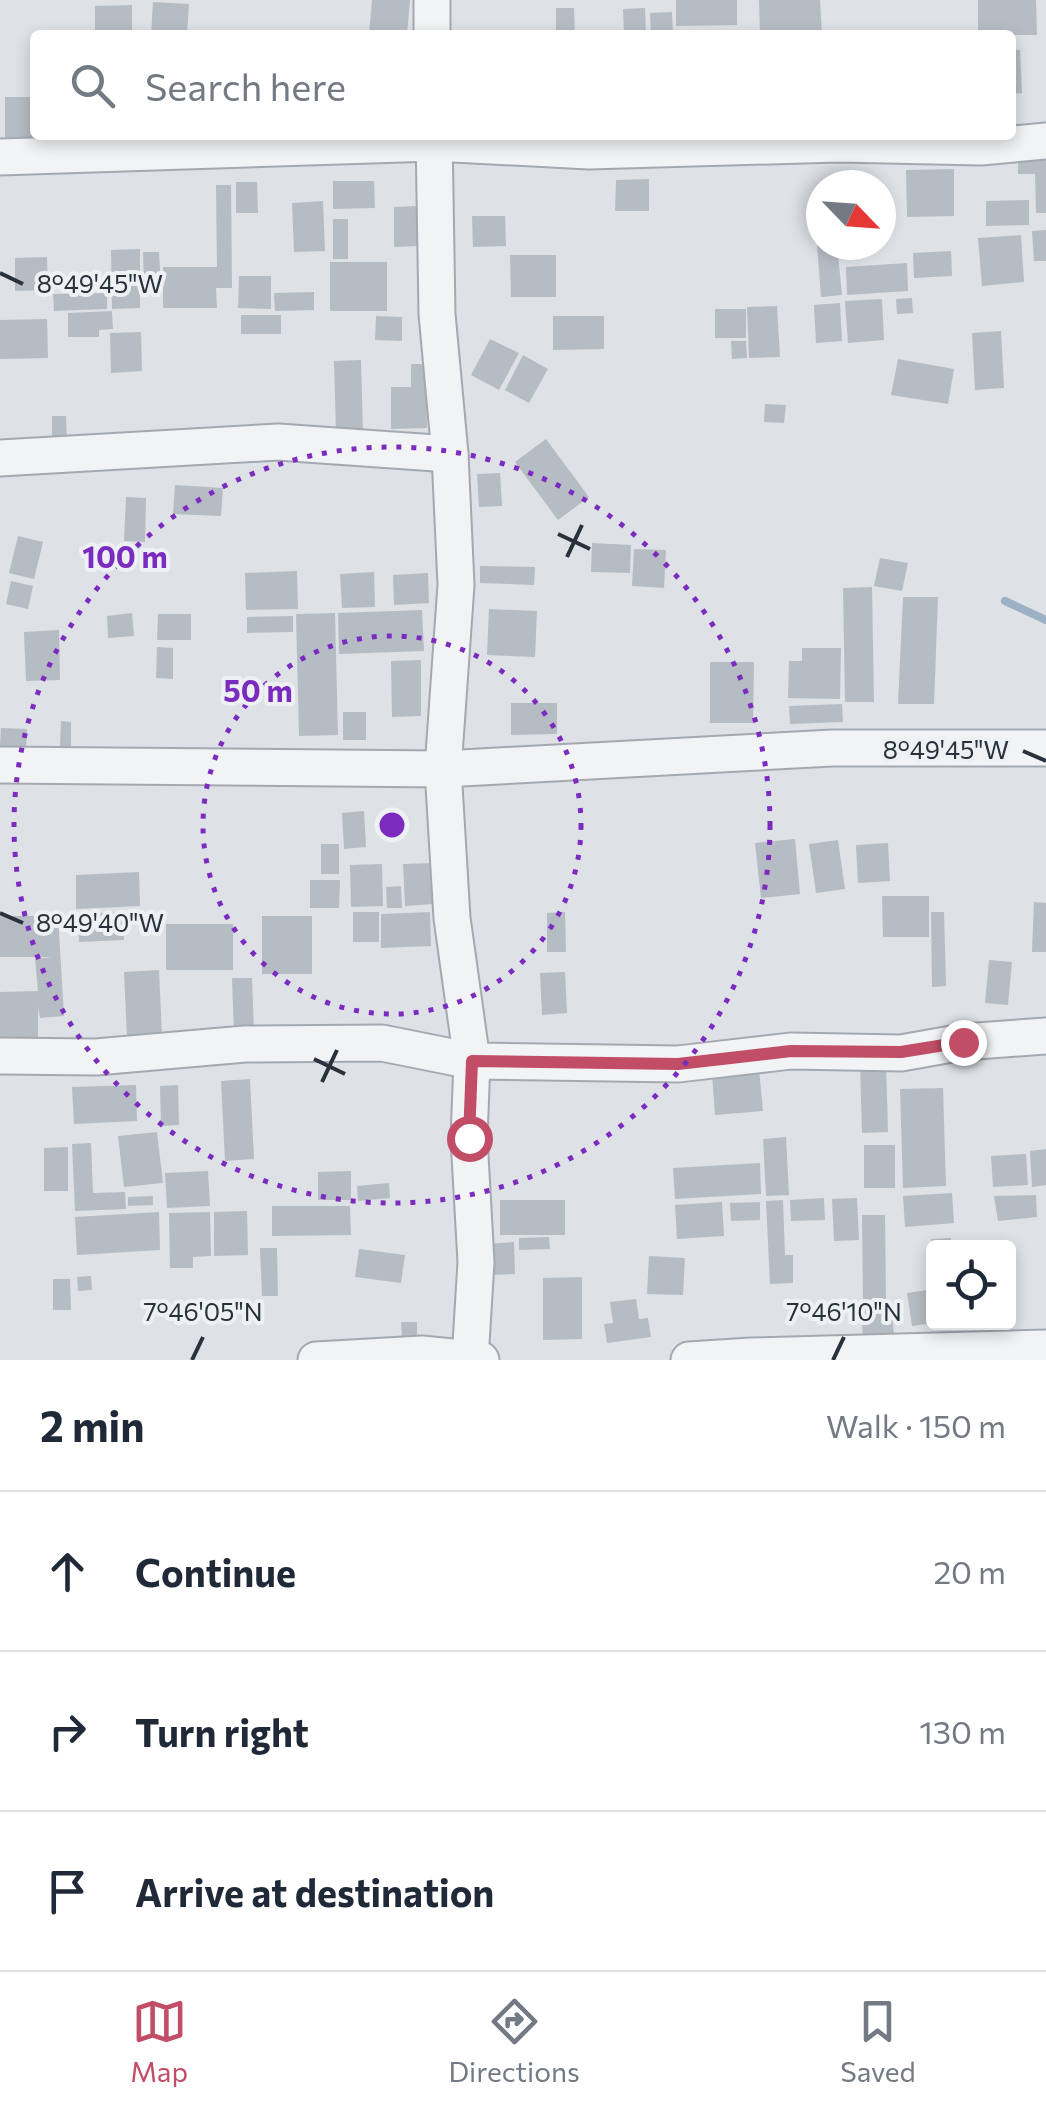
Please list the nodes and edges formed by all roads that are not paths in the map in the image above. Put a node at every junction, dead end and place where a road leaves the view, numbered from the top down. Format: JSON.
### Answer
{"nodes":[{"id":1,"x":432,"y":0,"type":"edge"},
{"id":2,"x":432,"y":30,"type":"edge"},
{"id":3,"x":410,"y":140,"type":"edge"},
{"id":4,"x":434,"y":140,"type":"edge"},
{"id":5,"x":447,"y":140,"type":"edge"},
{"id":6,"x":1046,"y":141,"type":"edge"},
{"id":7,"x":0,"y":157,"type":"edge"},
{"id":8,"x":450,"y":454,"type":"junction"},
{"id":9,"x":0,"y":458,"type":"edge"},
{"id":10,"x":1046,"y":748,"type":"edge"},
{"id":11,"x":0,"y":764,"type":"edge"},
{"id":12,"x":443,"y":769,"type":"junction"},
{"id":13,"x":1046,"y":1036,"type":"edge"},
{"id":14,"x":0,"y":1056,"type":"edge"},
{"id":15,"x":472,"y":1061,"type":"junction"},
{"id":16,"x":1046,"y":1348,"type":"edge"},
{"id":17,"x":316,"y":1360,"type":"edge"},
{"id":18,"x":473,"y":1360,"type":"edge"},
{"id":19,"x":689,"y":1360,"type":"edge"}],
"edges":[{"from":1,"to":2,"type":"street"},
{"from":3,"to":7,"type":"street"},
{"from":4,"to":8,"type":"street"},
{"from":5,"to":6,"type":"street"},
{"from":8,"to":9,"type":"street"},
{"from":8,"to":12,"type":"street"},
{"from":10,"to":12,"type":"street"},
{"from":11,"to":12,"type":"street"},
{"from":12,"to":15,"type":"street"},
{"from":13,"to":15,"type":"street"},
{"from":14,"to":15,"type":"street"},
{"from":15,"to":18,"type":"street"},
{"from":16,"to":19,"type":"street"},
{"from":17,"to":18,"type":"street"}]}
